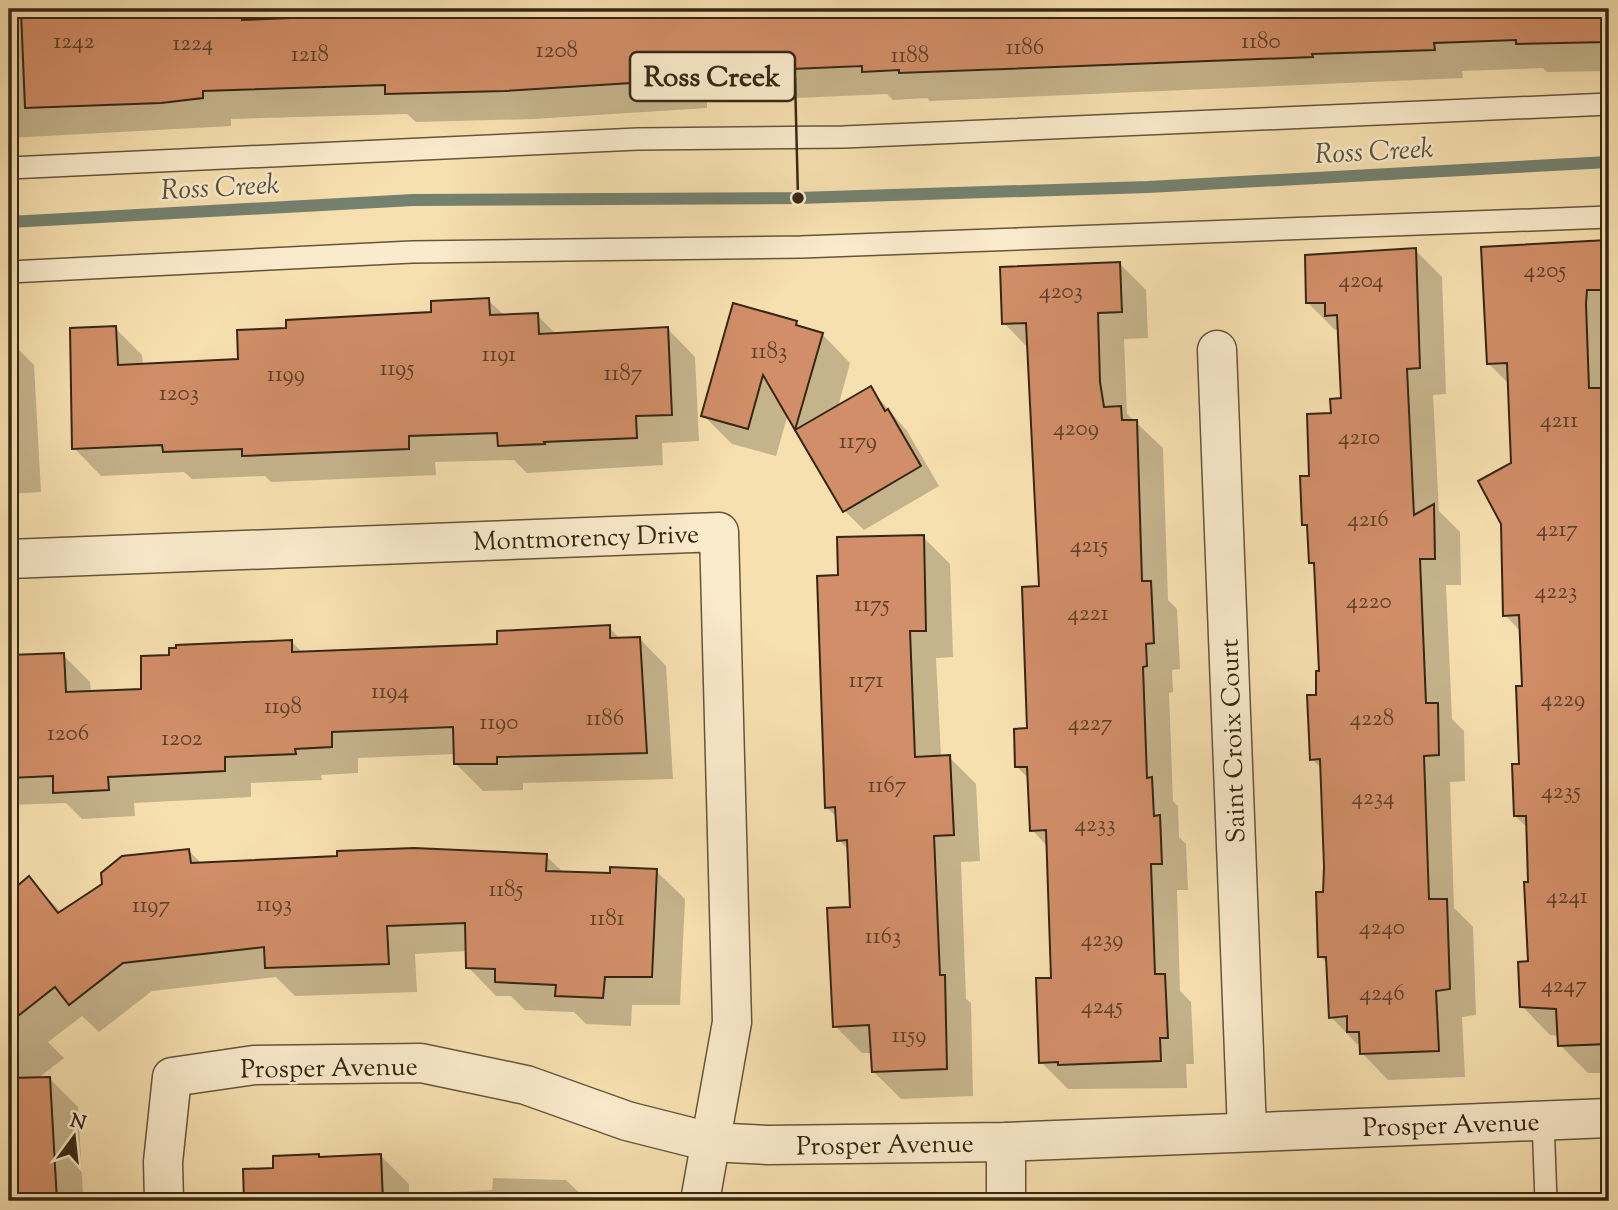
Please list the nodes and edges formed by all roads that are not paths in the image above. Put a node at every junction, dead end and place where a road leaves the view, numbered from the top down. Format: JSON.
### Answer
{"nodes":[{"id":1,"x":1609,"y":104,"type":"edge"},
{"id":2,"x":9,"y":168,"type":"edge"},
{"id":3,"x":1609,"y":217,"type":"edge"},
{"id":4,"x":9,"y":272,"type":"edge"},
{"id":5,"x":1217,"y":350,"type":"dead end"},
{"id":6,"x":9,"y":559,"type":"edge"},
{"id":7,"x":1609,"y":1118,"type":"edge"},
{"id":8,"x":1543,"y":1120,"type":"junction"},
{"id":9,"x":1247,"y":1131,"type":"junction"},
{"id":10,"x":710,"y":1142,"type":"junction"},
{"id":11,"x":1006,"y":1142,"type":"junction"},
{"id":12,"x":164,"y":1201,"type":"edge"},
{"id":13,"x":700,"y":1201,"type":"edge"},
{"id":14,"x":1006,"y":1201,"type":"edge"},
{"id":15,"x":1546,"y":1201,"type":"edge"}],
"edges":[{"from":1,"to":2,"type":"lane"},
{"from":3,"to":4,"type":"lane"},
{"from":5,"to":9,"type":"street","name":"Saint Croix Court"},
{"from":6,"to":10,"type":"street","name":"Montmorency Drive"},
{"from":7,"to":8,"type":"street","name":"Prosper Avenue"},
{"from":8,"to":9,"type":"street","name":"Prosper Avenue"},
{"from":8,"to":15,"type":"lane"},
{"from":9,"to":11,"type":"street","name":"Prosper Avenue"},
{"from":10,"to":11,"type":"street","name":"Prosper Avenue"},
{"from":10,"to":12,"type":"street","name":"Prosper Avenue"},
{"from":10,"to":13,"type":"street"},
{"from":11,"to":14,"type":"street"}]}
